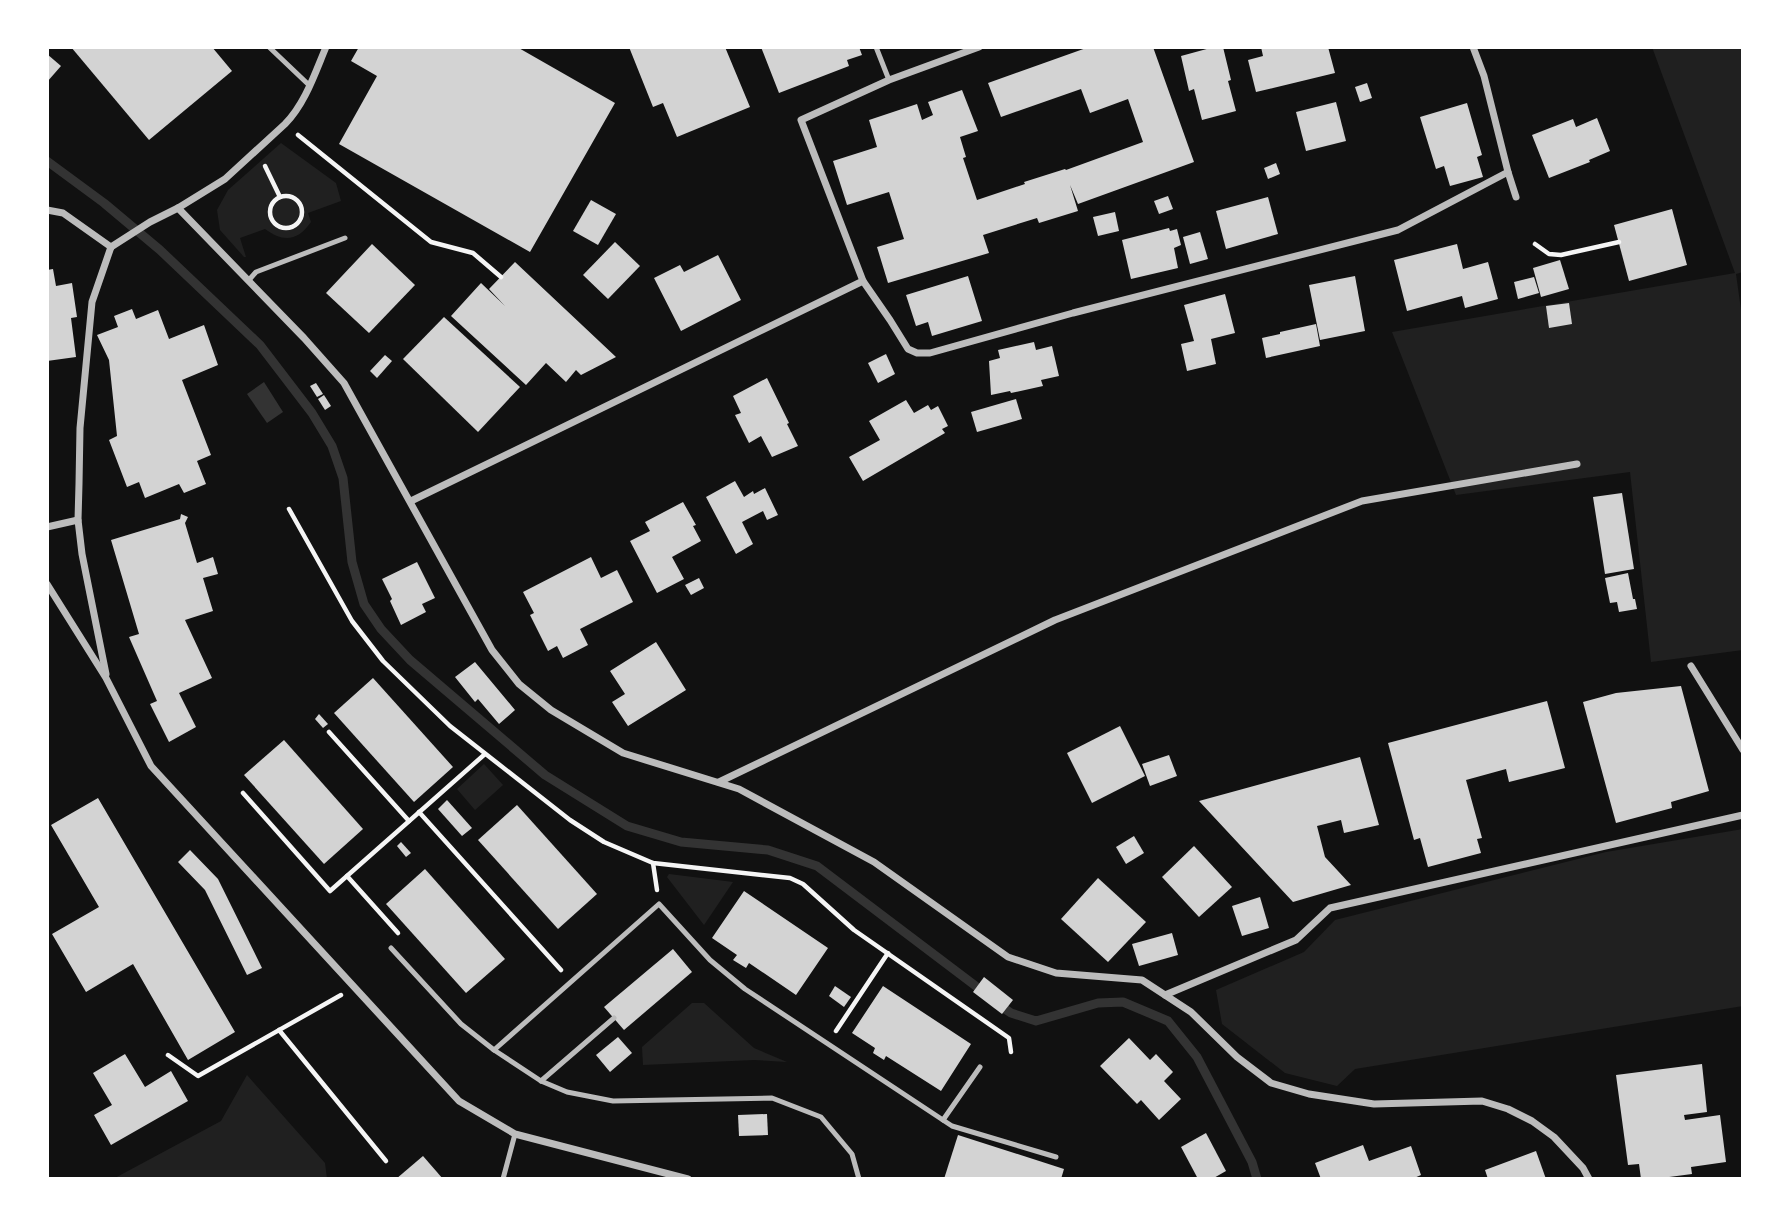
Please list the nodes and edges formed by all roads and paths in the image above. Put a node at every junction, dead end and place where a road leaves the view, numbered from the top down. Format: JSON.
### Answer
{"nodes":[{"id":1,"x":269,"y":47,"type":"edge"},
{"id":2,"x":326,"y":47,"type":"edge"},
{"id":3,"x":876,"y":47,"type":"edge"},
{"id":4,"x":979,"y":47,"type":"edge"},
{"id":5,"x":1473,"y":47,"type":"edge"},
{"id":6,"x":889,"y":80,"type":"junction"},
{"id":7,"x":310,"y":86,"type":"junction"},
{"id":8,"x":285,"y":124,"type":"junction"},
{"id":9,"x":257,"y":149,"type":"junction"},
{"id":10,"x":1508,"y":172,"type":"junction"},
{"id":11,"x":280,"y":197,"type":"junction"},
{"id":12,"x":1516,"y":197,"type":"dead end"},
{"id":13,"x":178,"y":208,"type":"junction"},
{"id":14,"x":47,"y":210,"type":"edge"},
{"id":15,"x":345,"y":238,"type":"dead end"},
{"id":16,"x":1619,"y":242,"type":"dead end"},
{"id":17,"x":1535,"y":244,"type":"dead end"},
{"id":18,"x":111,"y":247,"type":"junction"},
{"id":19,"x":501,"y":277,"type":"dead end"},
{"id":20,"x":248,"y":280,"type":"junction"},
{"id":21,"x":863,"y":281,"type":"junction"},
{"id":22,"x":1577,"y":464,"type":"dead end"},
{"id":23,"x":411,"y":501,"type":"junction"},
{"id":24,"x":289,"y":509,"type":"dead end"},
{"id":25,"x":78,"y":520,"type":"junction"},
{"id":26,"x":47,"y":527,"type":"edge"},
{"id":27,"x":47,"y":584,"type":"edge"},
{"id":28,"x":1691,"y":666,"type":"dead end"},
{"id":29,"x":106,"y":678,"type":"junction"},
{"id":30,"x":329,"y":732,"type":"dead end"},
{"id":31,"x":1743,"y":750,"type":"edge"},
{"id":32,"x":485,"y":754,"type":"junction"},
{"id":33,"x":718,"y":782,"type":"junction"},
{"id":34,"x":243,"y":793,"type":"dead end"},
{"id":35,"x":419,"y":812,"type":"junction"},
{"id":36,"x":1743,"y":815,"type":"edge"},
{"id":37,"x":409,"y":821,"type":"junction"},
{"id":38,"x":653,"y":863,"type":"junction"},
{"id":39,"x":659,"y":904,"type":"junction"},
{"id":40,"x":391,"y":948,"type":"dead end"},
{"id":41,"x":888,"y":953,"type":"junction"},
{"id":42,"x":571,"y":981,"type":"junction"},
{"id":43,"x":354,"y":988,"type":"junction"},
{"id":44,"x":1165,"y":995,"type":"junction"},
{"id":45,"x":614,"y":1018,"type":"dead end"},
{"id":46,"x":279,"y":1030,"type":"junction"},
{"id":47,"x":828,"y":1044,"type":"junction"},
{"id":48,"x":494,"y":1051,"type":"junction"},
{"id":49,"x":1011,"y":1052,"type":"dead end"},
{"id":50,"x":168,"y":1055,"type":"dead end"},
{"id":51,"x":980,"y":1068,"type":"dead end"},
{"id":52,"x":541,"y":1081,"type":"junction"},
{"id":53,"x":943,"y":1120,"type":"junction"},
{"id":54,"x":515,"y":1134,"type":"junction"},
{"id":55,"x":1056,"y":1157,"type":"dead end"},
{"id":56,"x":386,"y":1161,"type":"dead end"},
{"id":57,"x":503,"y":1179,"type":"edge"},
{"id":58,"x":688,"y":1179,"type":"edge"},
{"id":59,"x":859,"y":1179,"type":"edge"},
{"id":60,"x":1590,"y":1179,"type":"edge"}],
"edges":[{"from":1,"to":7,"type":"lane"},
{"from":2,"to":7,"type":"street"},
{"from":3,"to":6,"type":"lane"},
{"from":4,"to":6,"type":"street"},
{"from":5,"to":10,"type":"street"},
{"from":6,"to":21,"type":"street"},
{"from":7,"to":8,"type":"street"},
{"from":8,"to":9,"type":"street"},
{"from":8,"to":19,"type":"path"},
{"from":9,"to":11,"type":"path"},
{"from":9,"to":13,"type":"street"},
{"from":10,"to":12,"type":"street"},
{"from":10,"to":21,"type":"street"},
{"from":11,"to":11,"type":"path"},
{"from":13,"to":18,"type":"street"},
{"from":13,"to":20,"type":"street"},
{"from":14,"to":18,"type":"street"},
{"from":15,"to":20,"type":"lane"},
{"from":16,"to":17,"type":"path"},
{"from":18,"to":25,"type":"street"},
{"from":20,"to":23,"type":"street"},
{"from":21,"to":23,"type":"street"},
{"from":22,"to":33,"type":"street"},
{"from":23,"to":33,"type":"street"},
{"from":24,"to":32,"type":"path"},
{"from":25,"to":26,"type":"street"},
{"from":25,"to":29,"type":"street"},
{"from":27,"to":29,"type":"street"},
{"from":28,"to":31,"type":"street"},
{"from":29,"to":43,"type":"street"},
{"from":30,"to":37,"type":"path"},
{"from":32,"to":35,"type":"path"},
{"from":32,"to":38,"type":"path"},
{"from":33,"to":44,"type":"street"},
{"from":34,"to":37,"type":"path"},
{"from":35,"to":37,"type":"path"},
{"from":35,"to":42,"type":"path"},
{"from":36,"to":44,"type":"street"},
{"from":38,"to":39,"type":"path"},
{"from":38,"to":41,"type":"path"},
{"from":39,"to":42,"type":"lane"},
{"from":39,"to":47,"type":"lane"},
{"from":40,"to":48,"type":"lane"},
{"from":41,"to":47,"type":"path"},
{"from":41,"to":49,"type":"path"},
{"from":42,"to":48,"type":"lane"},
{"from":43,"to":46,"type":"path"},
{"from":43,"to":54,"type":"street"},
{"from":44,"to":60,"type":"street"},
{"from":45,"to":52,"type":"lane"},
{"from":46,"to":50,"type":"path"},
{"from":46,"to":56,"type":"path"},
{"from":47,"to":53,"type":"lane"},
{"from":48,"to":52,"type":"lane"},
{"from":51,"to":53,"type":"lane"},
{"from":52,"to":59,"type":"lane"},
{"from":53,"to":55,"type":"lane"},
{"from":54,"to":57,"type":"lane"},
{"from":54,"to":58,"type":"street"}]}
